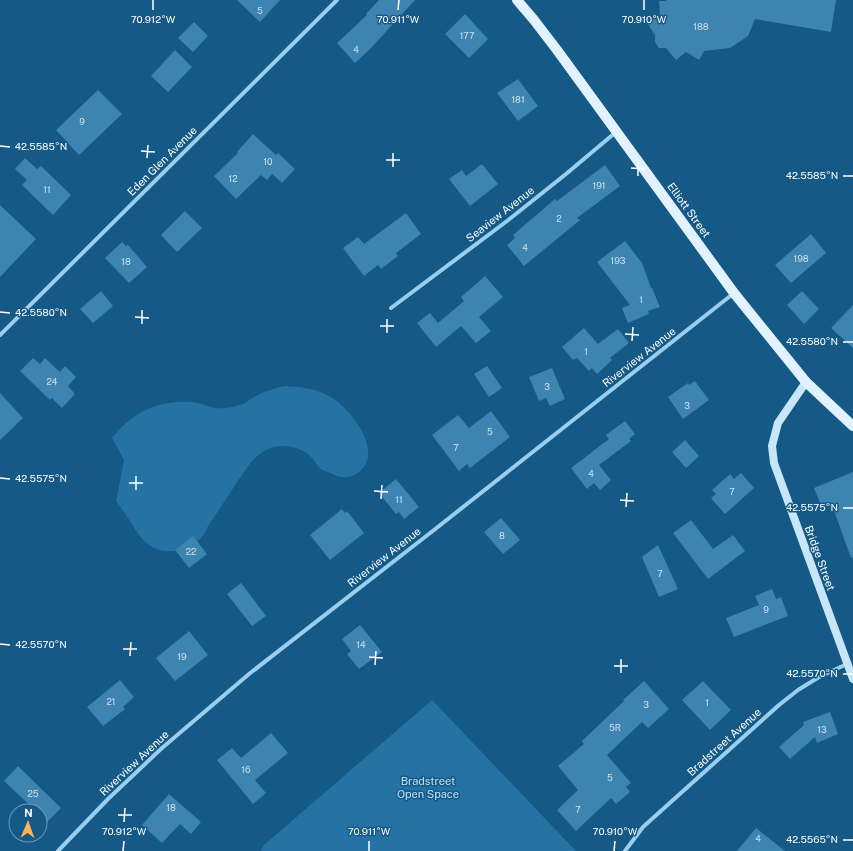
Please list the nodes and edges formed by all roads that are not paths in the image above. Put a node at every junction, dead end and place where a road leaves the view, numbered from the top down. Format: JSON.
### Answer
{"nodes":[{"id":1,"x":337,"y":0,"type":"edge"},
{"id":2,"x":517,"y":0,"type":"edge"},
{"id":3,"x":616,"y":131,"type":"junction"},
{"id":4,"x":734,"y":292,"type":"junction"},
{"id":5,"x":391,"y":308,"type":"dead end"},
{"id":6,"x":0,"y":335,"type":"edge"},
{"id":7,"x":806,"y":382,"type":"junction"},
{"id":8,"x":853,"y":426,"type":"edge"},
{"id":9,"x":847,"y":664,"type":"junction"},
{"id":10,"x":853,"y":679,"type":"edge"},
{"id":11,"x":58,"y":851,"type":"edge"},
{"id":12,"x":625,"y":851,"type":"edge"}],
"edges":[{"from":1,"to":6,"type":"street","name":"Eden Glen Avenue"},
{"from":2,"to":3,"type":"main road","name":"Elliott Street"},
{"from":3,"to":4,"type":"main road","name":"Elliott Street"},
{"from":3,"to":5,"type":"street","name":"Seaview Avenue"},
{"from":4,"to":7,"type":"main road","name":"Elliott Street"},
{"from":4,"to":11,"type":"street","name":"Riverview Avenue"},
{"from":7,"to":8,"type":"main road","name":"Elliott Street"},
{"from":7,"to":9,"type":"main road","name":"Bridge Street"},
{"from":9,"to":10,"type":"main road","name":"Bridge Street"},
{"from":9,"to":12,"type":"street","name":"Bradstreet Avenue"}]}
